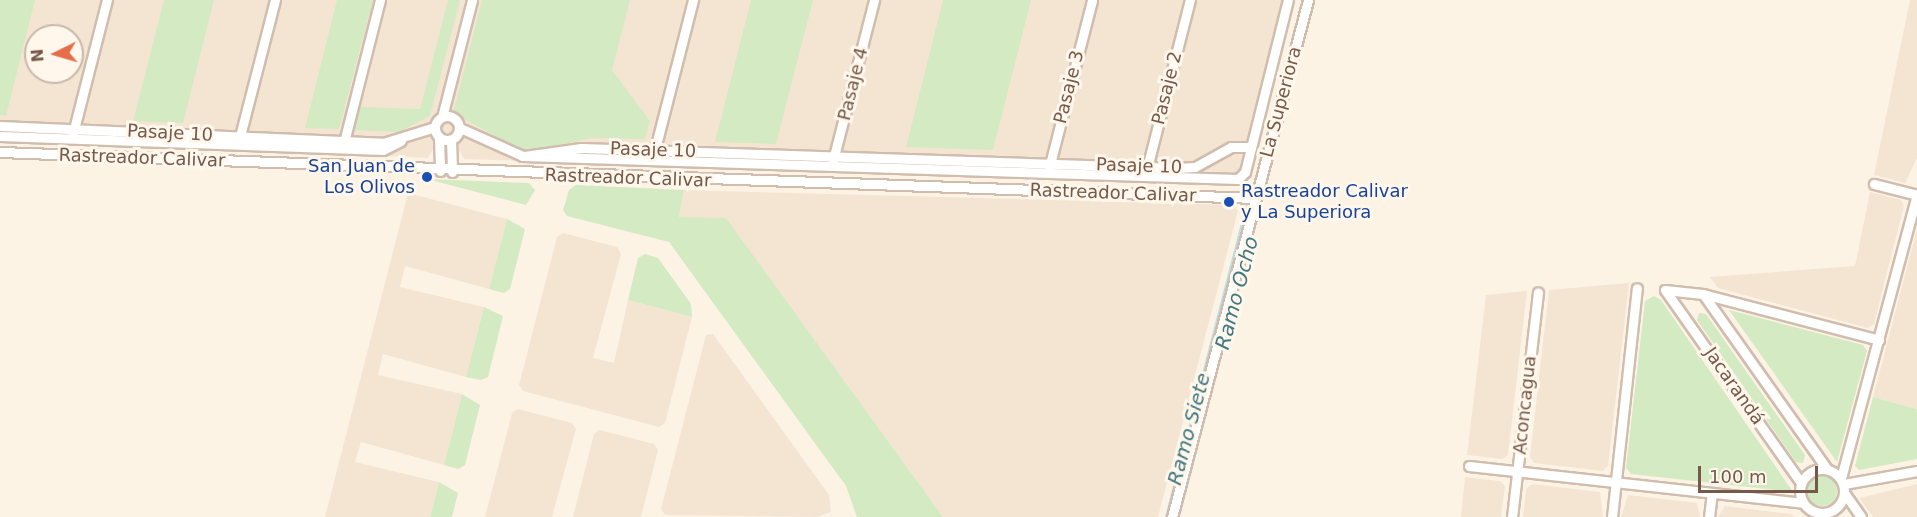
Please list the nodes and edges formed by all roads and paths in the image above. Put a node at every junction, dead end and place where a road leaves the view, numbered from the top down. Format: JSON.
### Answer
{"nodes":[{"id":1,"x":107,"y":0,"type":"edge"},
{"id":2,"x":275,"y":0,"type":"edge"},
{"id":3,"x":380,"y":0,"type":"edge"},
{"id":4,"x":472,"y":0,"type":"edge"},
{"id":5,"x":693,"y":0,"type":"edge"},
{"id":6,"x":874,"y":0,"type":"edge"},
{"id":7,"x":1092,"y":0,"type":"edge"},
{"id":8,"x":1190,"y":0,"type":"edge"},
{"id":9,"x":1288,"y":0,"type":"edge"},
{"id":10,"x":1308,"y":0,"type":"edge"},
{"id":11,"x":442,"y":117,"type":"junction"},
{"id":12,"x":0,"y":126,"type":"edge"},
{"id":13,"x":435,"y":127,"type":"junction"},
{"id":14,"x":74,"y":128,"type":"junction"},
{"id":15,"x":460,"y":128,"type":"junction"},
{"id":16,"x":0,"y":136,"type":"edge"},
{"id":17,"x":439,"y":138,"type":"junction"},
{"id":18,"x":72,"y":139,"type":"junction"},
{"id":19,"x":239,"y":140,"type":"junction"},
{"id":20,"x":451,"y":140,"type":"junction"},
{"id":21,"x":343,"y":145,"type":"junction"},
{"id":22,"x":1251,"y":147,"type":"junction"},
{"id":23,"x":655,"y":149,"type":"junction"},
{"id":24,"x":0,"y":152,"type":"edge"},
{"id":25,"x":523,"y":156,"type":"junction"},
{"id":26,"x":834,"y":156,"type":"junction"},
{"id":27,"x":653,"y":161,"type":"junction"},
{"id":28,"x":1050,"y":162,"type":"junction"},
{"id":29,"x":1148,"y":167,"type":"junction"},
{"id":30,"x":831,"y":168,"type":"junction"},
{"id":31,"x":440,"y":171,"type":"junction"},
{"id":32,"x":452,"y":172,"type":"junction"},
{"id":33,"x":1047,"y":174,"type":"junction"},
{"id":34,"x":1145,"y":177,"type":"junction"},
{"id":35,"x":1874,"y":184,"type":"dead end"},
{"id":36,"x":1917,"y":195,"type":"edge"},
{"id":37,"x":1255,"y":198,"type":"junction"},
{"id":38,"x":1638,"y":288,"type":"dead end"},
{"id":39,"x":1538,"y":293,"type":"dead end"},
{"id":40,"x":1703,"y":294,"type":"junction"},
{"id":41,"x":1879,"y":340,"type":"junction"},
{"id":42,"x":1469,"y":466,"type":"dead end"},
{"id":43,"x":1827,"y":469,"type":"junction"},
{"id":44,"x":1917,"y":471,"type":"edge"},
{"id":45,"x":1517,"y":472,"type":"junction"},
{"id":46,"x":1616,"y":483,"type":"junction"},
{"id":47,"x":1801,"y":483,"type":"junction"},
{"id":48,"x":1843,"y":485,"type":"junction"},
{"id":49,"x":1712,"y":494,"type":"junction"},
{"id":50,"x":1807,"y":510,"type":"edge"},
{"id":51,"x":1824,"y":515,"type":"edge"},
{"id":52,"x":1172,"y":517,"type":"edge"},
{"id":53,"x":1512,"y":517,"type":"edge"},
{"id":54,"x":1612,"y":517,"type":"edge"},
{"id":55,"x":1709,"y":517,"type":"edge"},
{"id":56,"x":1861,"y":517,"type":"edge"}],
"edges":[{"from":1,"to":14,"type":"street"},
{"from":2,"to":19,"type":"street"},
{"from":3,"to":21,"type":"street"},
{"from":4,"to":11,"type":"street"},
{"from":5,"to":23,"type":"street"},
{"from":6,"to":26,"type":"street","name":"Pasaje 4"},
{"from":7,"to":28,"type":"street","name":"Pasaje 3"},
{"from":8,"to":29,"type":"street","name":"Pasaje 2"},
{"from":9,"to":22,"type":"street"},
{"from":10,"to":37,"type":"street","name":"La Superiora"},
{"from":11,"to":13,"type":"street"},
{"from":11,"to":15,"type":"street"},
{"from":12,"to":14,"type":"street","name":"Pasaje 10"},
{"from":13,"to":17,"type":"street"},
{"from":13,"to":21,"type":"street","name":"Pasaje 10"},
{"from":14,"to":18,"type":"street"},
{"from":14,"to":19,"type":"street","name":"Pasaje 10"},
{"from":15,"to":20,"type":"street"},
{"from":15,"to":25,"type":"street","name":"Pasaje 10"},
{"from":16,"to":18,"type":"street","name":"Pasaje 10"},
{"from":17,"to":20,"type":"street"},
{"from":17,"to":31,"type":"street"},
{"from":18,"to":19,"type":"street","name":"Pasaje 10"},
{"from":19,"to":21,"type":"street","name":"Pasaje 10"},
{"from":20,"to":32,"type":"street"},
{"from":22,"to":29,"type":"street","name":"Pasaje 10"},
{"from":22,"to":34,"type":"street","name":"Pasaje 10"},
{"from":23,"to":25,"type":"street","name":"Pasaje 10"},
{"from":23,"to":26,"type":"street","name":"Pasaje 10"},
{"from":23,"to":27,"type":"street"},
{"from":24,"to":31,"type":"street","name":"Rastreador Calivar"},
{"from":25,"to":27,"type":"street","name":"Pasaje 10"},
{"from":26,"to":28,"type":"street","name":"Pasaje 10"},
{"from":26,"to":30,"type":"street","name":"Pasaje 4"},
{"from":27,"to":30,"type":"street","name":"Pasaje 10"},
{"from":28,"to":29,"type":"street","name":"Pasaje 10"},
{"from":28,"to":33,"type":"street","name":"Pasaje 3"},
{"from":29,"to":34,"type":"street","name":"Pasaje 2"},
{"from":30,"to":33,"type":"street","name":"Pasaje 10"},
{"from":31,"to":32,"type":"street","name":"Rastreador Calivar"},
{"from":32,"to":37,"type":"street","name":"Rastreador Calivar"},
{"from":33,"to":34,"type":"street","name":"Pasaje 10"},
{"from":35,"to":36,"type":"street"},
{"from":36,"to":41,"type":"street"},
{"from":37,"to":52,"type":"street","name":"La Superiora"},
{"from":38,"to":46,"type":"street"},
{"from":39,"to":45,"type":"street","name":"Aconcagua"},
{"from":40,"to":41,"type":"street"},
{"from":40,"to":43,"type":"street","name":"Jacarandá"},
{"from":40,"to":47,"type":"street","name":"Jacarandá"},
{"from":41,"to":48,"type":"street"},
{"from":42,"to":45,"type":"street"},
{"from":43,"to":47,"type":"street"},
{"from":43,"to":48,"type":"street","name":"Jacarandá"},
{"from":44,"to":48,"type":"street"},
{"from":45,"to":46,"type":"street"},
{"from":45,"to":53,"type":"street","name":"Aconcagua"},
{"from":46,"to":49,"type":"street"},
{"from":46,"to":54,"type":"street"},
{"from":47,"to":50,"type":"street","name":"Jacarandá"},
{"from":48,"to":51,"type":"street"},
{"from":48,"to":56,"type":"street","name":"Jacarandá"},
{"from":49,"to":50,"type":"street"},
{"from":49,"to":55,"type":"street"},
{"from":50,"to":51,"type":"street"}]}
